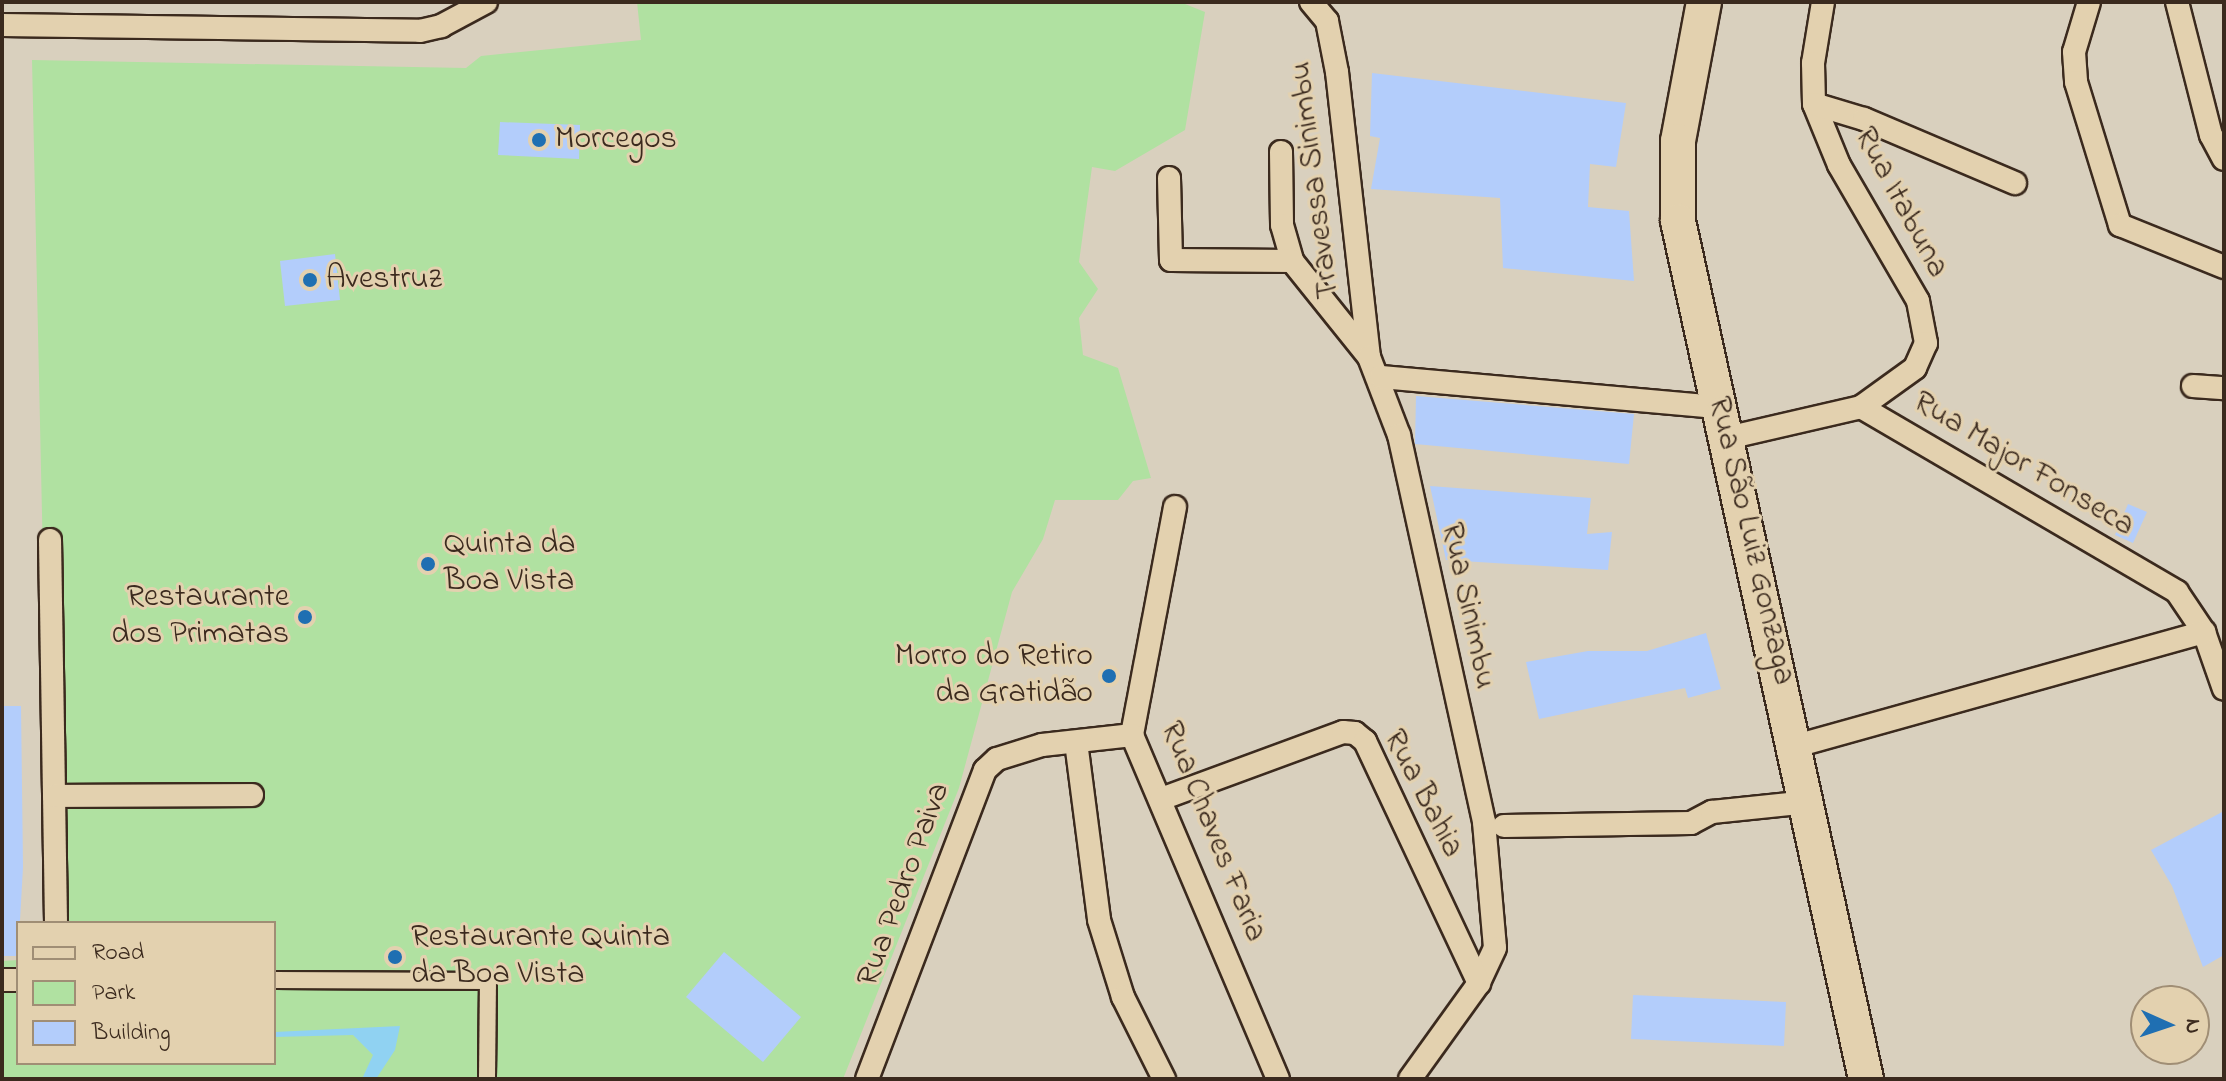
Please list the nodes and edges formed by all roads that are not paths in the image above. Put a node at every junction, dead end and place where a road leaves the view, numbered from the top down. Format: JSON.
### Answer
{"nodes":[{"id":1,"x":1311,"y":2,"type":"edge"},
{"id":2,"x":1704,"y":2,"type":"edge"},
{"id":3,"x":1823,"y":2,"type":"edge"},
{"id":4,"x":2089,"y":2,"type":"edge"},
{"id":5,"x":2177,"y":2,"type":"edge"},
{"id":6,"x":476,"y":6,"type":"edge"},
{"id":7,"x":55,"y":12,"type":"edge"},
{"id":8,"x":2,"y":25,"type":"edge"},
{"id":9,"x":1814,"y":104,"type":"junction"},
{"id":10,"x":1281,"y":152,"type":"dead end"},
{"id":11,"x":2224,"y":159,"type":"edge"},
{"id":12,"x":1169,"y":178,"type":"dead end"},
{"id":13,"x":2015,"y":183,"type":"dead end"},
{"id":14,"x":1292,"y":261,"type":"junction"},
{"id":15,"x":2224,"y":267,"type":"edge"},
{"id":16,"x":1375,"y":367,"type":"junction"},
{"id":17,"x":2193,"y":386,"type":"dead end"},
{"id":18,"x":2224,"y":388,"type":"edge"},
{"id":19,"x":1861,"y":407,"type":"junction"},
{"id":20,"x":1723,"y":422,"type":"junction"},
{"id":21,"x":1175,"y":507,"type":"dead end"},
{"id":22,"x":50,"y":540,"type":"dead end"},
{"id":23,"x":2204,"y":632,"type":"junction"},
{"id":24,"x":2219,"y":661,"type":"edge"},
{"id":25,"x":2224,"y":689,"type":"edge"},
{"id":26,"x":1132,"y":735,"type":"junction"},
{"id":27,"x":1076,"y":742,"type":"junction"},
{"id":28,"x":1796,"y":746,"type":"junction"},
{"id":29,"x":252,"y":795,"type":"dead end"},
{"id":30,"x":54,"y":796,"type":"junction"},
{"id":31,"x":1161,"y":799,"type":"junction"},
{"id":32,"x":1808,"y":802,"type":"junction"},
{"id":33,"x":1504,"y":826,"type":"dead end"},
{"id":34,"x":56,"y":921,"type":"edge"},
{"id":35,"x":276,"y":980,"type":"edge"},
{"id":36,"x":1479,"y":983,"type":"junction"},
{"id":37,"x":487,"y":1079,"type":"edge"},
{"id":38,"x":867,"y":1079,"type":"edge"},
{"id":39,"x":1164,"y":1079,"type":"edge"},
{"id":40,"x":1278,"y":1079,"type":"edge"},
{"id":41,"x":1410,"y":1079,"type":"edge"},
{"id":42,"x":1866,"y":1079,"type":"edge"}],
"edges":[{"from":1,"to":16,"type":"street","name":"Travessa Sinimbu"},
{"from":2,"to":20,"type":"main road","name":"Rua São Luiz Gonzaga"},
{"from":3,"to":9,"type":"street","name":"Rua Itabuna"},
{"from":4,"to":15,"type":"street"},
{"from":5,"to":11,"type":"street"},
{"from":6,"to":7,"type":"street"},
{"from":7,"to":8,"type":"street"},
{"from":9,"to":13,"type":"street"},
{"from":9,"to":19,"type":"street","name":"Rua Itabuna"},
{"from":10,"to":14,"type":"street","name":"Rua Sinimbu"},
{"from":12,"to":14,"type":"street"},
{"from":14,"to":16,"type":"street","name":"Rua Sinimbu"},
{"from":16,"to":20,"type":"street","name":"Rua Major Fonseca"},
{"from":16,"to":36,"type":"street","name":"Rua Sinimbu"},
{"from":17,"to":18,"type":"street"},
{"from":19,"to":20,"type":"street","name":"Rua Major Fonseca"},
{"from":19,"to":23,"type":"street","name":"Rua Major Fonseca"},
{"from":20,"to":28,"type":"main road","name":"Rua São Luiz Gonzaga"},
{"from":21,"to":26,"type":"street","name":"Rua Chaves Faria"},
{"from":22,"to":30,"type":"street"},
{"from":23,"to":24,"type":"street","name":"Rua Major Fonseca"},
{"from":23,"to":28,"type":"street"},
{"from":24,"to":25,"type":"street","name":"Rua Major Fonseca"},
{"from":26,"to":27,"type":"street","name":"Rua Pedro Paiva"},
{"from":26,"to":31,"type":"street","name":"Rua Chaves Faria"},
{"from":27,"to":38,"type":"street","name":"Rua Pedro Paiva"},
{"from":27,"to":39,"type":"street"},
{"from":28,"to":32,"type":"main road","name":"Rua São Luiz Gonzaga"},
{"from":29,"to":30,"type":"street"},
{"from":30,"to":34,"type":"street"},
{"from":31,"to":36,"type":"street","name":"Rua Bahia"},
{"from":31,"to":40,"type":"street","name":"Rua Chaves Faria"},
{"from":32,"to":33,"type":"street"},
{"from":32,"to":42,"type":"main road","name":"Rua São Luiz Gonzaga"},
{"from":35,"to":37,"type":"street"},
{"from":36,"to":41,"type":"street","name":"Rua Sinimbu"}]}
